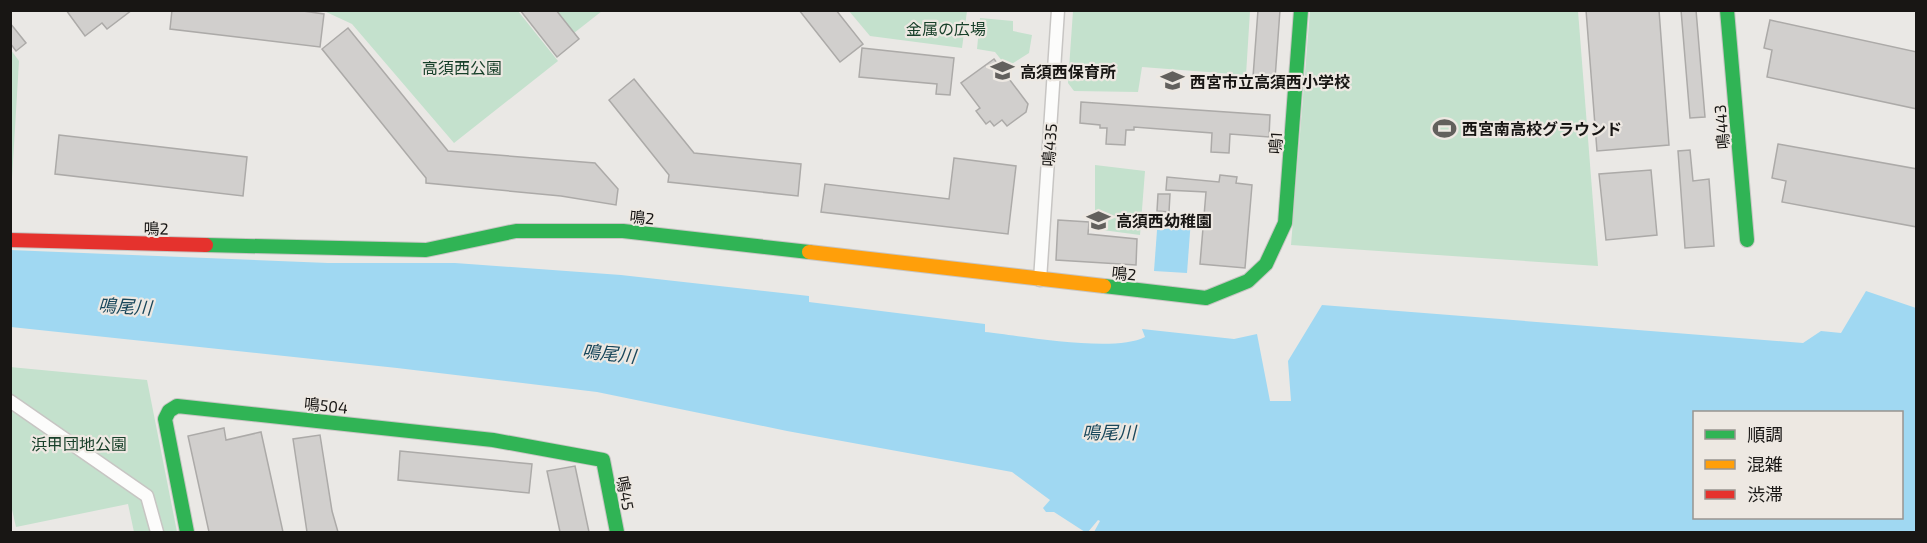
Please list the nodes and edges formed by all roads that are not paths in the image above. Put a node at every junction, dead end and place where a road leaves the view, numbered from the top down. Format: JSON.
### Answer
{"nodes":[{"id":1,"x":1058,"y":10,"type":"edge"},
{"id":2,"x":1301,"y":10,"type":"edge"},
{"id":3,"x":1727,"y":10,"type":"edge"},
{"id":4,"x":10,"y":240,"type":"edge"},
{"id":5,"x":1747,"y":240,"type":"dead end"},
{"id":6,"x":1260,"y":272,"type":"joint"},
{"id":7,"x":1040,"y":280,"type":"junction"},
{"id":8,"x":10,"y":401,"type":"edge"},
{"id":9,"x":603,"y":460,"type":"joint"},
{"id":10,"x":157,"y":532,"type":"edge"},
{"id":11,"x":187,"y":532,"type":"edge"},
{"id":12,"x":617,"y":532,"type":"edge"}],
"edges":[{"from":1,"to":7,"type":"street","name":"鳴435"},
{"from":2,"to":6,"type":"street","name":"鳴1"},
{"from":3,"to":5,"type":"street","name":"鳴443"},
{"from":4,"to":7,"type":"street","name":"鳴2"},
{"from":6,"to":7,"type":"street","name":"鳴2"},
{"from":8,"to":10,"type":"street"},
{"from":9,"to":11,"type":"street","name":"鳴504"},
{"from":9,"to":12,"type":"street","name":"鳴45"}]}
